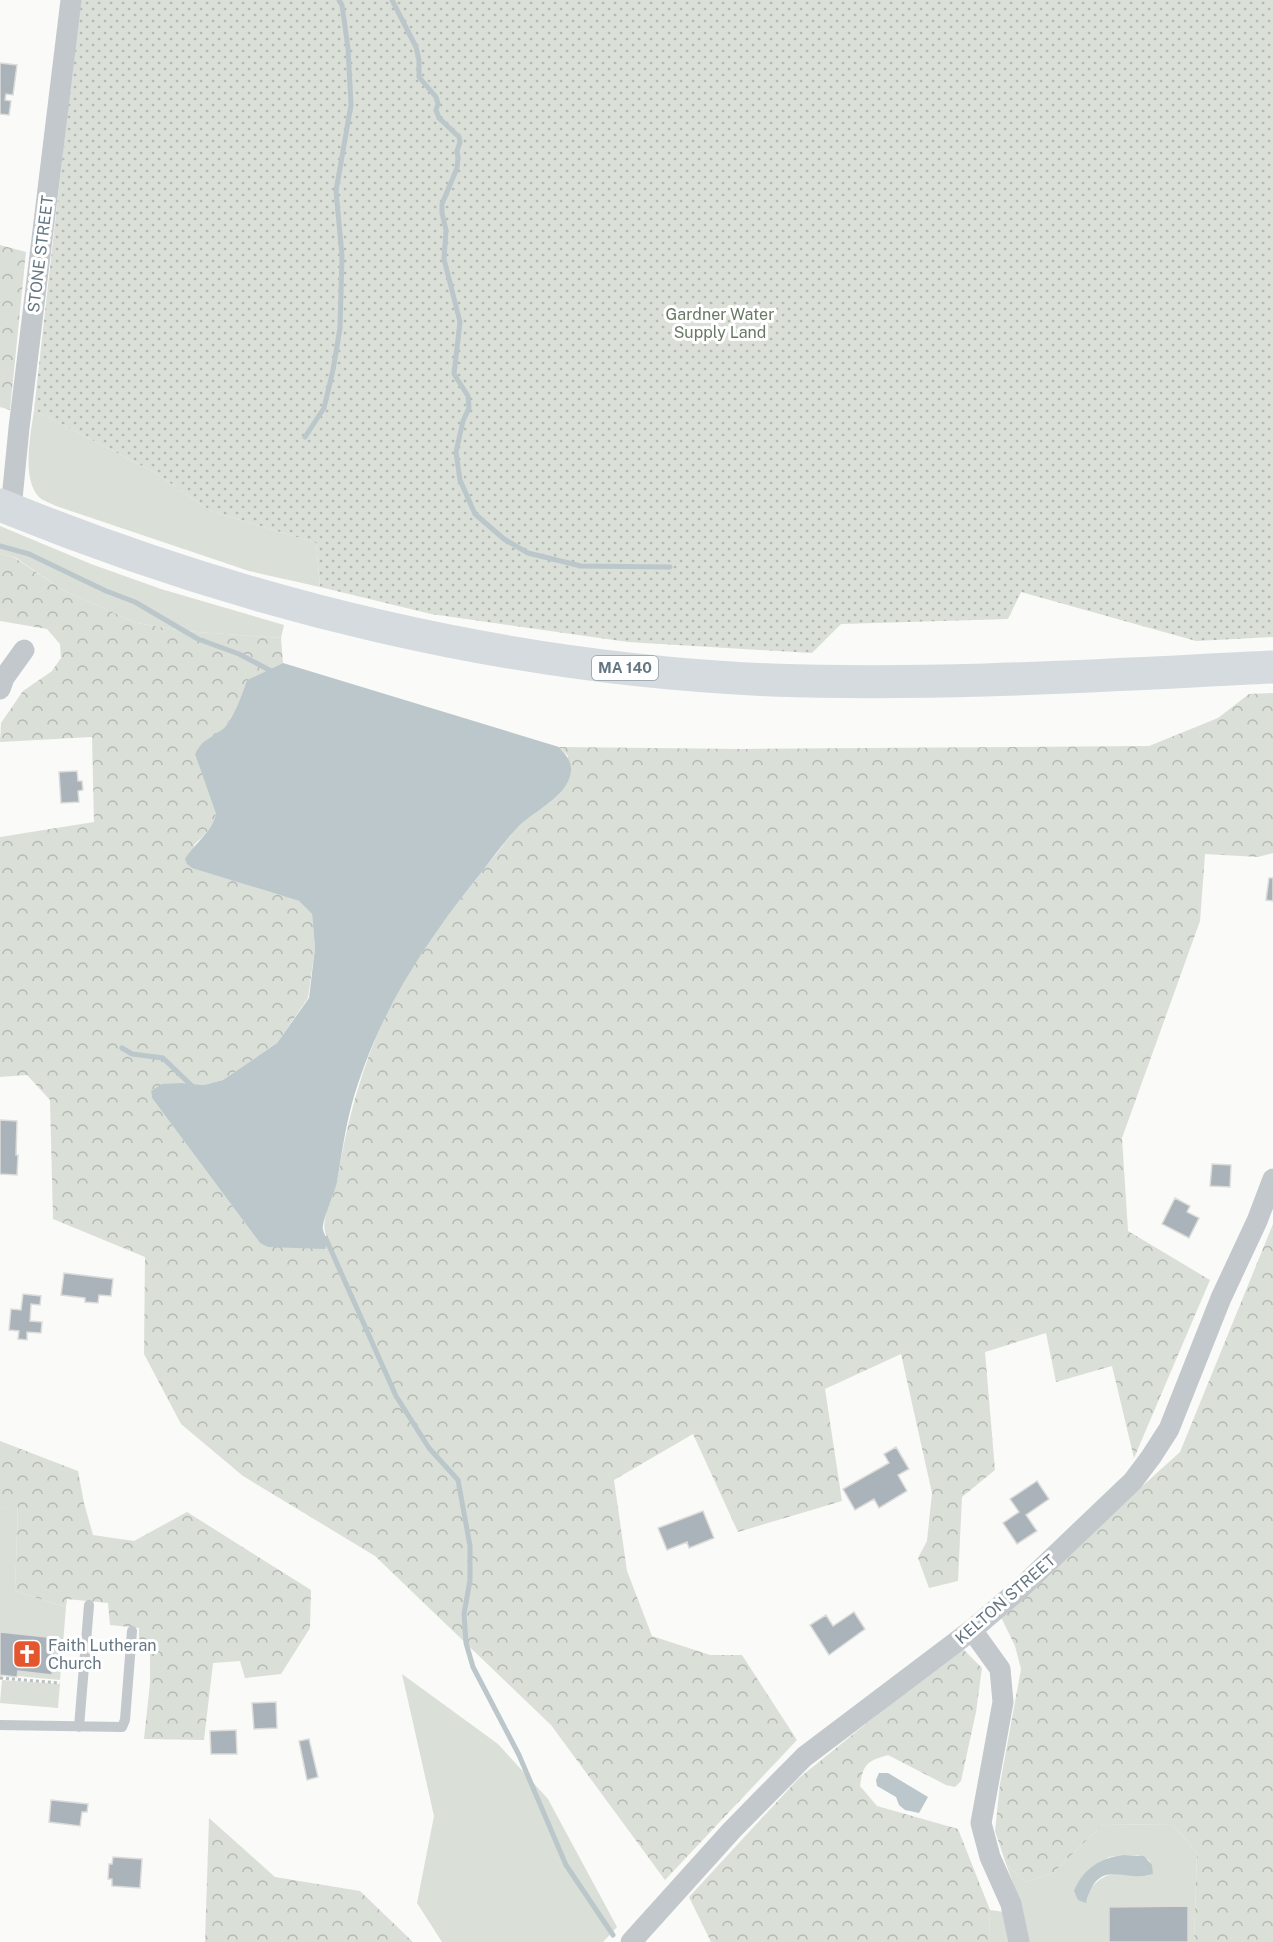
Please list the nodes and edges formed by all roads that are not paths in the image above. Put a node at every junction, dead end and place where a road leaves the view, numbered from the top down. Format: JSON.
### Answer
{"nodes":[{"id":1,"x":71,"y":0,"type":"edge"},
{"id":2,"x":6,"y":507,"type":"edge"},
{"id":3,"x":24,"y":650,"type":"dead end"},
{"id":4,"x":1273,"y":667,"type":"edge"},
{"id":5,"x":0,"y":689,"type":"edge"},
{"id":6,"x":1273,"y":1179,"type":"edge"},
{"id":7,"x":89,"y":1605,"type":"dead end"},
{"id":8,"x":972,"y":1630,"type":"junction"},
{"id":9,"x":132,"y":1631,"type":"dead end"},
{"id":10,"x":0,"y":1725,"type":"edge"},
{"id":11,"x":79,"y":1727,"type":"junction"},
{"id":12,"x":631,"y":1942,"type":"edge"},
{"id":13,"x":1019,"y":1942,"type":"edge"}],
"edges":[{"from":1,"to":2,"type":"street","name":"STONE STREET"},
{"from":2,"to":4,"type":"highway","number":"MA 140"},
{"from":3,"to":5,"type":"street"},
{"from":6,"to":8,"type":"street","name":"KELTON STREET"},
{"from":7,"to":11,"type":"lane"},
{"from":8,"to":12,"type":"street","name":"KELTON STREET"},
{"from":8,"to":13,"type":"street"},
{"from":9,"to":11,"type":"lane"},
{"from":10,"to":11,"type":"lane"}]}
